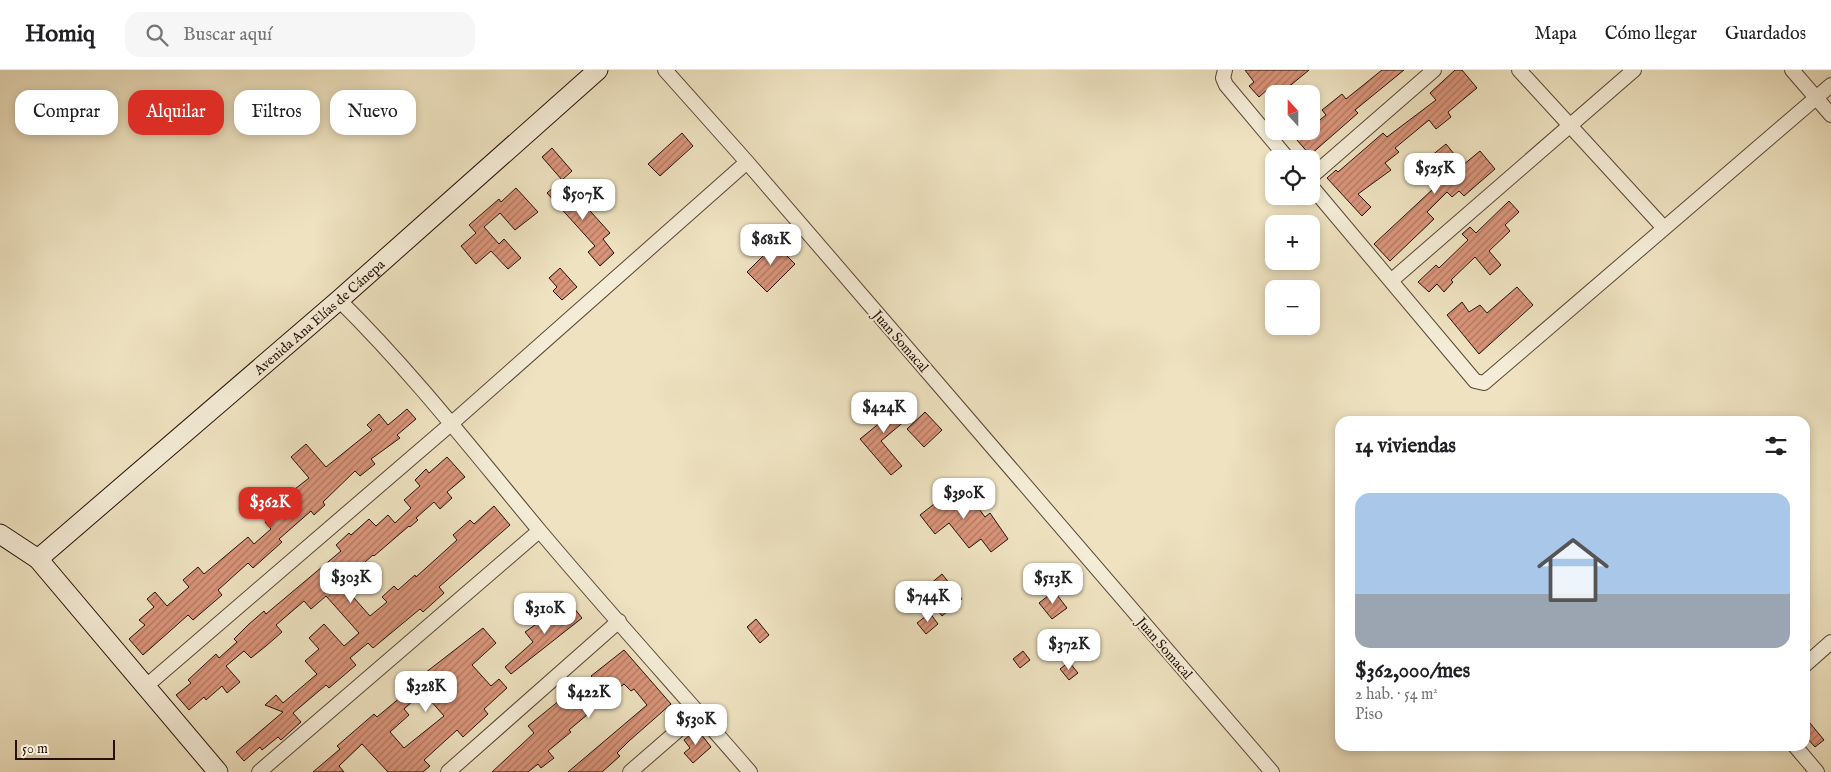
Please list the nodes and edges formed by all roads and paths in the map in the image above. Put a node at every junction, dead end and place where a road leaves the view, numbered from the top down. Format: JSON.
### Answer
{"nodes":[{"id":1,"x":598,"y":70,"type":"edge"},
{"id":2,"x":665,"y":70,"type":"edge"},
{"id":3,"x":1225,"y":70,"type":"edge"},
{"id":4,"x":1434,"y":70,"type":"edge"},
{"id":5,"x":1519,"y":70,"type":"edge"},
{"id":6,"x":1634,"y":70,"type":"edge"},
{"id":7,"x":1792,"y":70,"type":"edge"},
{"id":8,"x":1831,"y":85,"type":"edge"},
{"id":9,"x":1817,"y":98,"type":"junction"},
{"id":10,"x":1831,"y":115,"type":"edge"},
{"id":11,"x":1570,"y":126,"type":"junction"},
{"id":12,"x":1280,"y":150,"type":"edge"},
{"id":13,"x":747,"y":162,"type":"junction"},
{"id":14,"x":1320,"y":169,"type":"edge"},
{"id":15,"x":1320,"y":196,"type":"edge"},
{"id":16,"x":1664,"y":228,"type":"junction"},
{"id":17,"x":1392,"y":280,"type":"junction"},
{"id":18,"x":339,"y":300,"type":"junction"},
{"id":19,"x":452,"y":423,"type":"junction"},
{"id":20,"x":539,"y":530,"type":"junction"},
{"id":21,"x":0,"y":534,"type":"edge"},
{"id":22,"x":38,"y":559,"type":"junction"},
{"id":23,"x":619,"y":621,"type":"junction"},
{"id":24,"x":1831,"y":642,"type":"edge"},
{"id":25,"x":1810,"y":661,"type":"edge"},
{"id":26,"x":145,"y":687,"type":"junction"},
{"id":27,"x":698,"y":713,"type":"junction"},
{"id":28,"x":1799,"y":751,"type":"edge"},
{"id":29,"x":218,"y":772,"type":"edge"},
{"id":30,"x":259,"y":772,"type":"edge"},
{"id":31,"x":448,"y":772,"type":"edge"},
{"id":32,"x":630,"y":772,"type":"edge"},
{"id":33,"x":750,"y":772,"type":"edge"},
{"id":34,"x":1272,"y":772,"type":"edge"},
{"id":35,"x":1817,"y":772,"type":"edge"}],
"edges":[{"from":1,"to":18,"type":"main road","name":"Avenida Ana Elías de Cánepa"},
{"from":2,"to":13,"type":"street","name":"Juan Somacal"},
{"from":3,"to":12,"type":"street"},
{"from":4,"to":14,"type":"street"},
{"from":5,"to":11,"type":"street"},
{"from":6,"to":11,"type":"street"},
{"from":7,"to":9,"type":"street"},
{"from":8,"to":9,"type":"street"},
{"from":9,"to":10,"type":"street"},
{"from":9,"to":16,"type":"street"},
{"from":11,"to":16,"type":"street"},
{"from":11,"to":17,"type":"street"},
{"from":13,"to":19,"type":"street"},
{"from":13,"to":34,"type":"street","name":"Juan Somacal"},
{"from":15,"to":17,"type":"street"},
{"from":16,"to":17,"type":"street"},
{"from":18,"to":19,"type":"street"},
{"from":18,"to":22,"type":"main road","name":"Avenida Ana Elías de Cánepa"},
{"from":19,"to":20,"type":"street"},
{"from":19,"to":26,"type":"street"},
{"from":20,"to":23,"type":"street"},
{"from":20,"to":30,"type":"street"},
{"from":21,"to":22,"type":"main road"},
{"from":22,"to":26,"type":"main road"},
{"from":23,"to":27,"type":"street"},
{"from":23,"to":31,"type":"street"},
{"from":24,"to":25,"type":"street"},
{"from":26,"to":29,"type":"main road"},
{"from":27,"to":32,"type":"street"},
{"from":27,"to":33,"type":"street"},
{"from":28,"to":35,"type":"street"}]}
